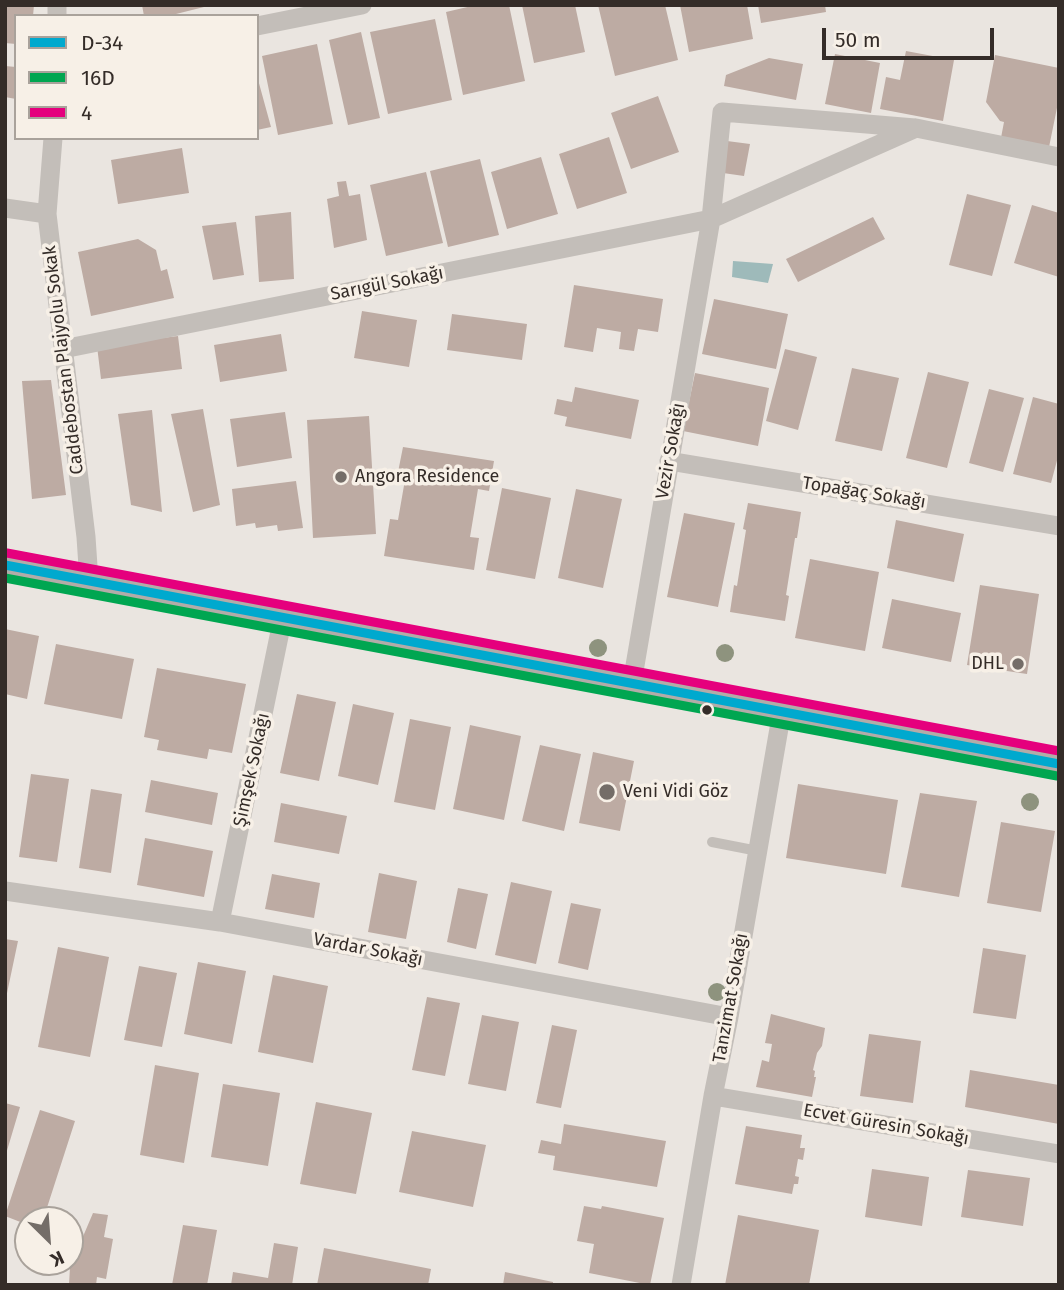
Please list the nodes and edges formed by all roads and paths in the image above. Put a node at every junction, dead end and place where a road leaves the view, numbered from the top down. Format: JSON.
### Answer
{"nodes":[{"id":1,"x":362,"y":5,"type":"edge"},
{"id":2,"x":259,"y":26,"type":"edge"},
{"id":3,"x":916,"y":128,"type":"junction"},
{"id":4,"x":52,"y":140,"type":"edge"},
{"id":5,"x":1059,"y":157,"type":"edge"},
{"id":6,"x":5,"y":208,"type":"edge"},
{"id":7,"x":47,"y":214,"type":"junction"},
{"id":8,"x":711,"y":219,"type":"junction"},
{"id":9,"x":63,"y":349,"type":"junction"},
{"id":10,"x":669,"y":461,"type":"junction"},
{"id":11,"x":1059,"y":526,"type":"edge"},
{"id":12,"x":5,"y":565,"type":"edge"},
{"id":13,"x":89,"y":581,"type":"junction"},
{"id":14,"x":283,"y":617,"type":"junction"},
{"id":15,"x":632,"y":683,"type":"junction"},
{"id":16,"x":782,"y":711,"type":"junction"},
{"id":17,"x":1059,"y":764,"type":"edge"},
{"id":18,"x":712,"y":842,"type":"dead end"},
{"id":19,"x":758,"y":850,"type":"junction"},
{"id":20,"x":5,"y":891,"type":"edge"},
{"id":21,"x":220,"y":922,"type":"junction"},
{"id":22,"x":729,"y":1017,"type":"junction"},
{"id":23,"x":713,"y":1096,"type":"junction"},
{"id":24,"x":1059,"y":1154,"type":"edge"},
{"id":25,"x":681,"y":1285,"type":"edge"}],
"edges":[{"from":1,"to":2,"type":"street"},
{"from":3,"to":5,"type":"street"},
{"from":3,"to":8,"type":"street","name":"Sarıgül Sokağı"},
{"from":3,"to":8,"type":"street"},
{"from":4,"to":7,"type":"street","name":"Caddebostan Plajyolu Sokak"},
{"from":6,"to":7,"type":"street"},
{"from":7,"to":9,"type":"street","name":"Caddebostan Plajyolu Sokak"},
{"from":8,"to":9,"type":"street","name":"Sarıgül Sokağı"},
{"from":8,"to":10,"type":"street","name":"Vezir Sokağı"},
{"from":9,"to":13,"type":"street","name":"Caddebostan Plajyolu Sokak"},
{"from":10,"to":11,"type":"street","name":"Topağaç Sokağı"},
{"from":10,"to":15,"type":"street","name":"Vezir Sokağı"},
{"from":12,"to":13,"type":"main road"},
{"from":13,"to":14,"type":"main road"},
{"from":14,"to":15,"type":"main road"},
{"from":14,"to":21,"type":"street","name":"Şimşek Sokağı"},
{"from":15,"to":16,"type":"main road"},
{"from":16,"to":17,"type":"main road"},
{"from":16,"to":19,"type":"street","name":"Tanzimat Sokağı"},
{"from":18,"to":19,"type":"lane"},
{"from":19,"to":22,"type":"street","name":"Tanzimat Sokağı"},
{"from":20,"to":21,"type":"street","name":"Vardar Sokağı"},
{"from":21,"to":22,"type":"street","name":"Vardar Sokağı"},
{"from":22,"to":23,"type":"street","name":"Tanzimat Sokağı"},
{"from":23,"to":24,"type":"street","name":"Ecvet Güresin Sokağı"},
{"from":23,"to":25,"type":"street","name":"Tanzimat Sokağı"}]}
